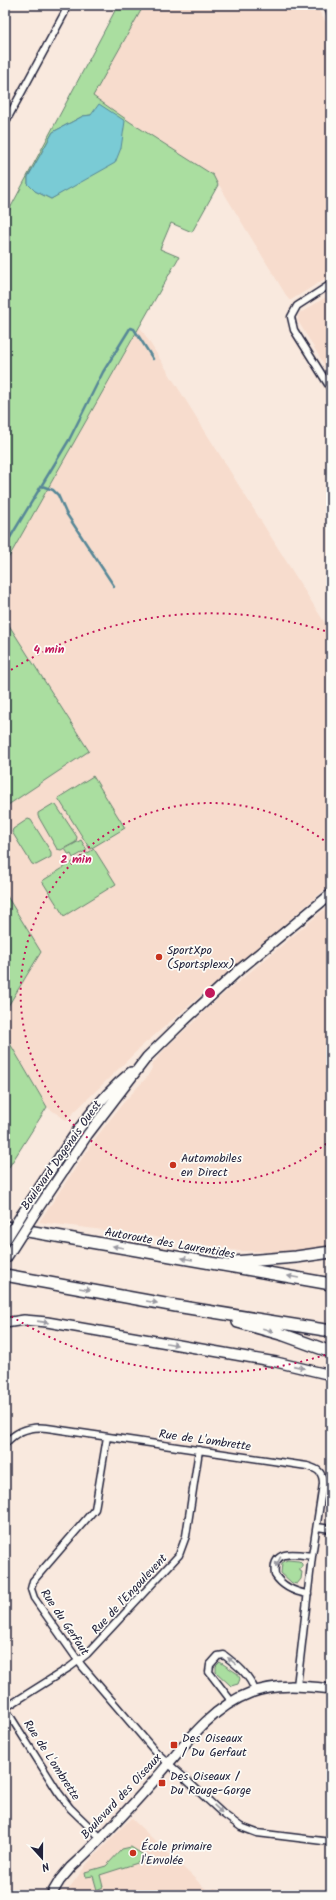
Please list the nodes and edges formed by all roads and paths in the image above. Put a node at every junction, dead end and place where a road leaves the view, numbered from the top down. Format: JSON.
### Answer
{"nodes":[{"id":1,"x":67,"y":5,"type":"edge"},
{"id":2,"x":328,"y":5,"type":"edge"},
{"id":3,"x":331,"y":10,"type":"edge"},
{"id":4,"x":5,"y":123,"type":"edge"},
{"id":5,"x":331,"y":284,"type":"edge"},
{"id":6,"x":331,"y":389,"type":"edge"},
{"id":7,"x":331,"y":894,"type":"edge"},
{"id":8,"x":140,"y":1065,"type":"junction"},
{"id":9,"x":5,"y":1227,"type":"edge"},
{"id":10,"x":5,"y":1241,"type":"edge"},
{"id":11,"x":331,"y":1252,"type":"edge"},
{"id":12,"x":5,"y":1260,"type":"edge"},
{"id":13,"x":217,"y":1264,"type":"junction"},
{"id":14,"x":5,"y":1275,"type":"edge"},
{"id":15,"x":331,"y":1284,"type":"edge"},
{"id":16,"x":176,"y":1306,"type":"junction"},
{"id":17,"x":5,"y":1323,"type":"edge"},
{"id":18,"x":331,"y":1331,"type":"edge"},
{"id":19,"x":331,"y":1352,"type":"edge"},
{"id":20,"x":331,"y":1375,"type":"edge"},
{"id":21,"x":106,"y":1437,"type":"junction"},
{"id":22,"x":5,"y":1444,"type":"edge"},
{"id":23,"x":199,"y":1450,"type":"junction"},
{"id":24,"x":317,"y":1527,"type":"junction"},
{"id":25,"x":331,"y":1529,"type":"edge"},
{"id":26,"x":312,"y":1556,"type":"junction"},
{"id":27,"x":308,"y":1594,"type":"junction"},
{"id":28,"x":78,"y":1661,"type":"junction"},
{"id":29,"x":297,"y":1686,"type":"junction"},
{"id":30,"x":331,"y":1689,"type":"edge"},
{"id":31,"x":255,"y":1691,"type":"junction"},
{"id":32,"x":232,"y":1702,"type":"junction"},
{"id":33,"x":5,"y":1708,"type":"edge"},
{"id":34,"x":169,"y":1763,"type":"junction"},
{"id":35,"x":100,"y":1837,"type":"junction"},
{"id":36,"x":331,"y":1842,"type":"edge"},
{"id":37,"x":51,"y":1895,"type":"edge"}],
"edges":[{"from":1,"to":4,"type":"street"},
{"from":2,"to":3,"type":"main road"},
{"from":5,"to":6,"type":"street"},
{"from":7,"to":8,"type":"main road","name":"Boulevard Dagenais Ouest"},
{"from":8,"to":10,"type":"main road","name":"Boulevard Dagenais Ouest","bridge":true},
{"from":8,"to":12,"type":"main road","name":"Boulevard Dagenais Ouest","bridge":true},
{"from":13,"to":9,"type":"highway","name":"Autoroute des Laurentides","one_way":true},
{"from":11,"to":13,"type":"highway"},
{"from":15,"to":13,"type":"highway","name":"Autoroute des Laurentides","one_way":true},
{"from":14,"to":16,"type":"highway","one_way":true},
{"from":16,"to":18,"type":"highway"},
{"from":16,"to":19,"type":"highway","one_way":true},
{"from":17,"to":20,"type":"main road","one_way":true},
{"from":21,"to":22,"type":"street","name":"Rue de L'ombrette"},
{"from":21,"to":23,"type":"street","name":"Rue de L'ombrette"},
{"from":21,"to":28,"type":"street","name":"Rue du Gerfaut"},
{"from":23,"to":24,"type":"street","name":"Rue de L'ombrette"},
{"from":23,"to":28,"type":"street","name":"Rue de l'Engoulevent"},
{"from":24,"to":25,"type":"street"},
{"from":24,"to":26,"type":"street","name":"Rue de L'ombrette"},
{"from":26,"to":27,"type":"street","name":"Rue de L'ombrette"},
{"from":26,"to":27,"type":"street","one_way":true},
{"from":27,"to":29,"type":"street","name":"Rue de L'ombrette"},
{"from":28,"to":33,"type":"street","name":"Rue de l'Engoulevent"},
{"from":28,"to":34,"type":"street","name":"Rue du Gerfaut"},
{"from":29,"to":30,"type":"main road","name":"Boulevard des Oiseaux"},
{"from":29,"to":31,"type":"main road","name":"Boulevard des Oiseaux"},
{"from":31,"to":32,"type":"main road","name":"Boulevard des Oiseaux"},
{"from":31,"to":32,"type":"street","one_way":true},
{"from":32,"to":34,"type":"main road","name":"Boulevard des Oiseaux"},
{"from":33,"to":35,"type":"street","name":"Rue de L'ombrette"},
{"from":34,"to":35,"type":"main road","name":"Boulevard des Oiseaux"},
{"from":34,"to":36,"type":"street","name":"Rue du Gerfaut","one_way":true},
{"from":35,"to":37,"type":"main road","name":"Boulevard des Oiseaux"}]}
